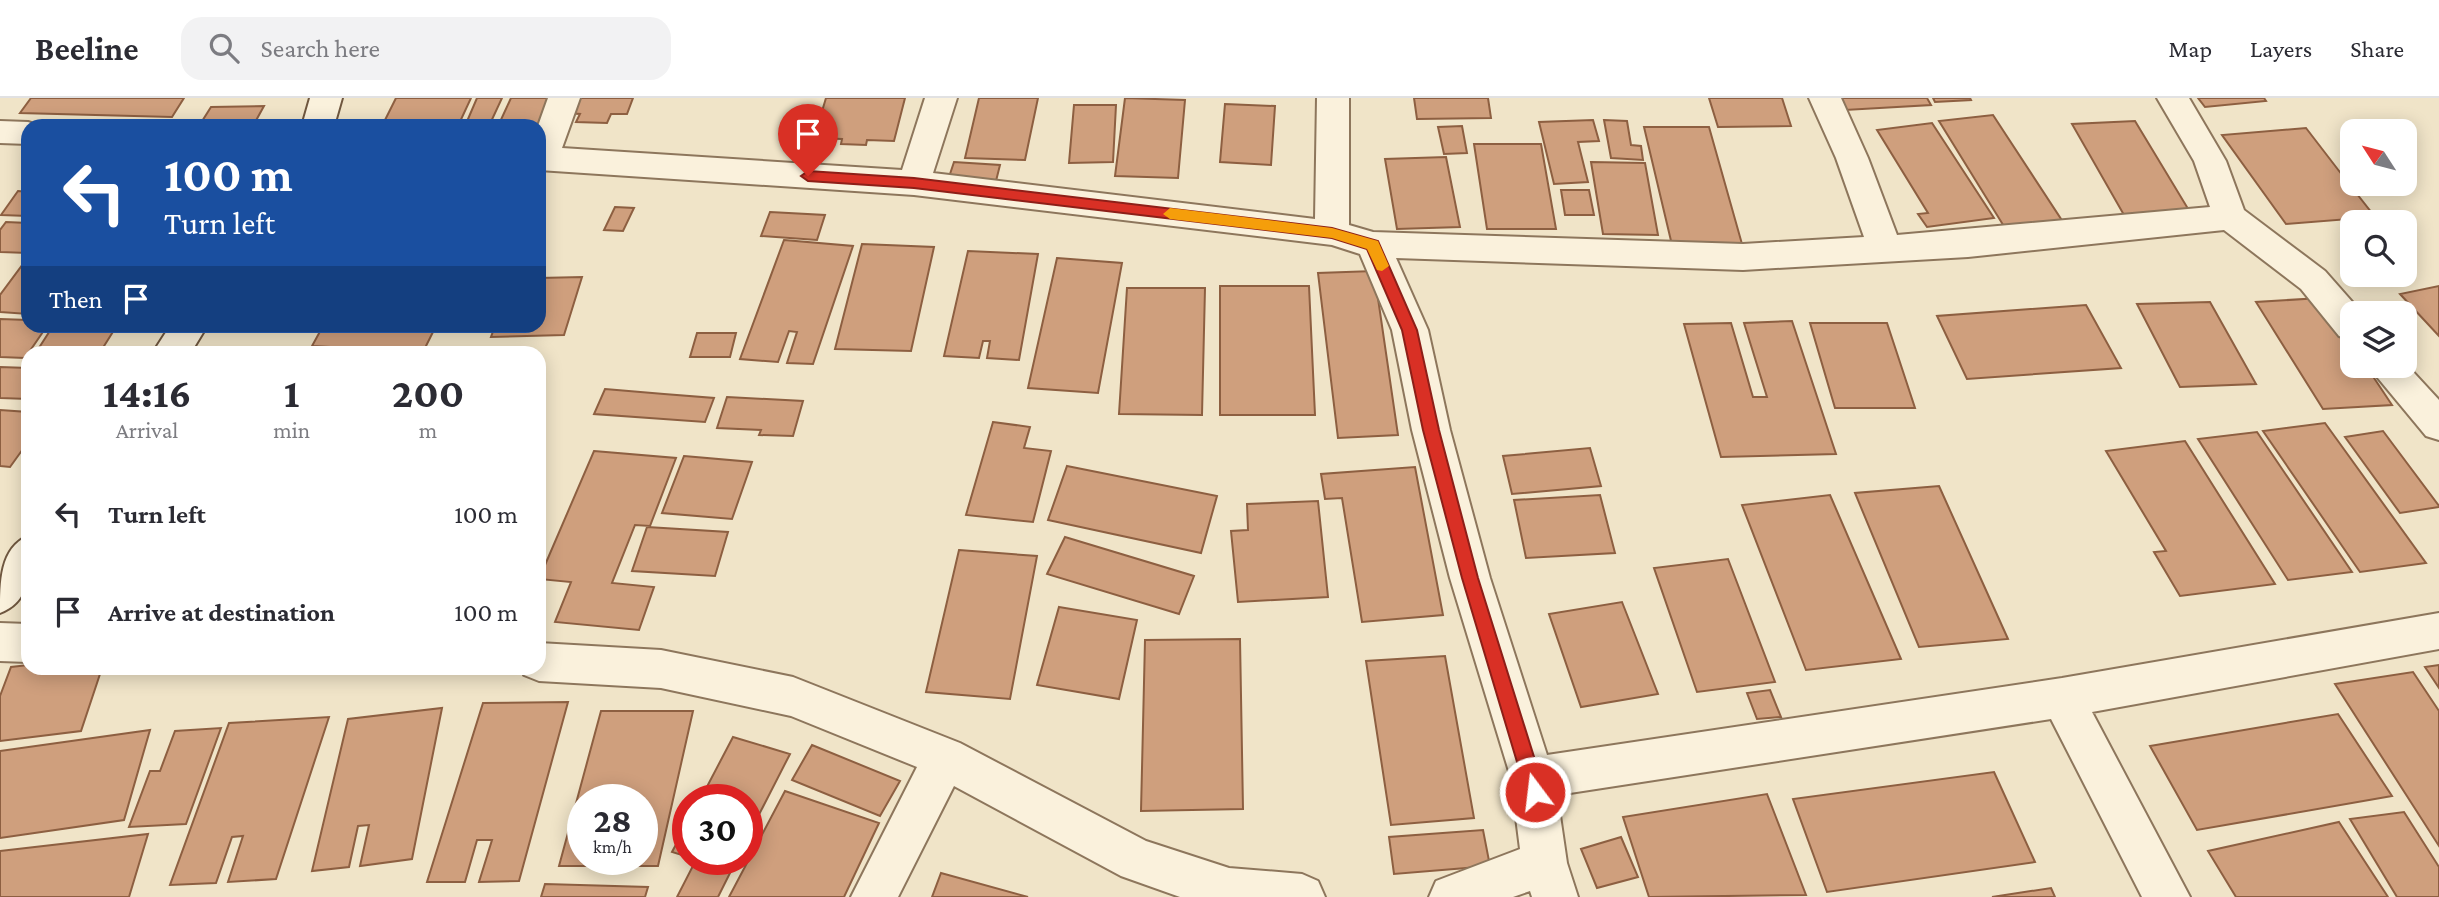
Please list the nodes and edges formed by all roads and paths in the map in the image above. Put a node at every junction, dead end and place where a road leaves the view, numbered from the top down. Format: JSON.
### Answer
{"nodes":[{"id":1,"x":326,"y":98,"type":"edge"},
{"id":2,"x":564,"y":98,"type":"edge"},
{"id":3,"x":941,"y":98,"type":"edge"},
{"id":4,"x":1333,"y":98,"type":"edge"},
{"id":5,"x":1825,"y":98,"type":"edge"},
{"id":6,"x":2173,"y":98,"type":"edge"},
{"id":7,"x":320,"y":119,"type":"edge"},
{"id":8,"x":0,"y":131,"type":"edge"},
{"id":9,"x":21,"y":132,"type":"edge"},
{"id":10,"x":546,"y":143,"type":"edge"},
{"id":11,"x":546,"y":158,"type":"edge"},
{"id":12,"x":914,"y":183,"type":"junction"},
{"id":13,"x":2230,"y":217,"type":"junction"},
{"id":14,"x":1332,"y":233,"type":"junction"},
{"id":15,"x":1373,"y":245,"type":"junction"},
{"id":16,"x":1884,"y":247,"type":"junction"},
{"id":17,"x":2340,"y":312,"type":"edge"},
{"id":18,"x":2397,"y":378,"type":"edge"},
{"id":19,"x":2439,"y":425,"type":"edge"},
{"id":20,"x":21,"y":564,"type":"edge"},
{"id":21,"x":0,"y":595,"type":"edge"},
{"id":22,"x":2439,"y":631,"type":"edge"},
{"id":23,"x":0,"y":642,"type":"edge"},
{"id":24,"x":21,"y":643,"type":"edge"},
{"id":25,"x":546,"y":662,"type":"edge"},
{"id":26,"x":2062,"y":698,"type":"junction"},
{"id":27,"x":944,"y":758,"type":"junction"},
{"id":28,"x":1532,"y":778,"type":"junction"},
{"id":29,"x":1550,"y":880,"type":"edge"},
{"id":30,"x":874,"y":897,"type":"edge"},
{"id":31,"x":1302,"y":897,"type":"edge"},
{"id":32,"x":1452,"y":897,"type":"edge"},
{"id":33,"x":2166,"y":897,"type":"edge"}],
"edges":[{"from":1,"to":7,"type":"street"},
{"from":2,"to":10,"type":"street"},
{"from":3,"to":12,"type":"street"},
{"from":4,"to":14,"type":"street"},
{"from":5,"to":16,"type":"street"},
{"from":6,"to":13,"type":"street"},
{"from":8,"to":9,"type":"street"},
{"from":11,"to":12,"type":"street"},
{"from":12,"to":14,"type":"street"},
{"from":13,"to":16,"type":"street"},
{"from":13,"to":17,"type":"street"},
{"from":14,"to":15,"type":"street"},
{"from":15,"to":16,"type":"street"},
{"from":15,"to":28,"type":"street"},
{"from":18,"to":19,"type":"street"},
{"from":20,"to":21,"type":"street"},
{"from":22,"to":26,"type":"street"},
{"from":23,"to":24,"type":"street"},
{"from":25,"to":27,"type":"street"},
{"from":26,"to":28,"type":"street"},
{"from":26,"to":33,"type":"street"},
{"from":27,"to":30,"type":"street"},
{"from":27,"to":31,"type":"street"},
{"from":28,"to":29,"type":"street"},
{"from":29,"to":32,"type":"street"}]}
